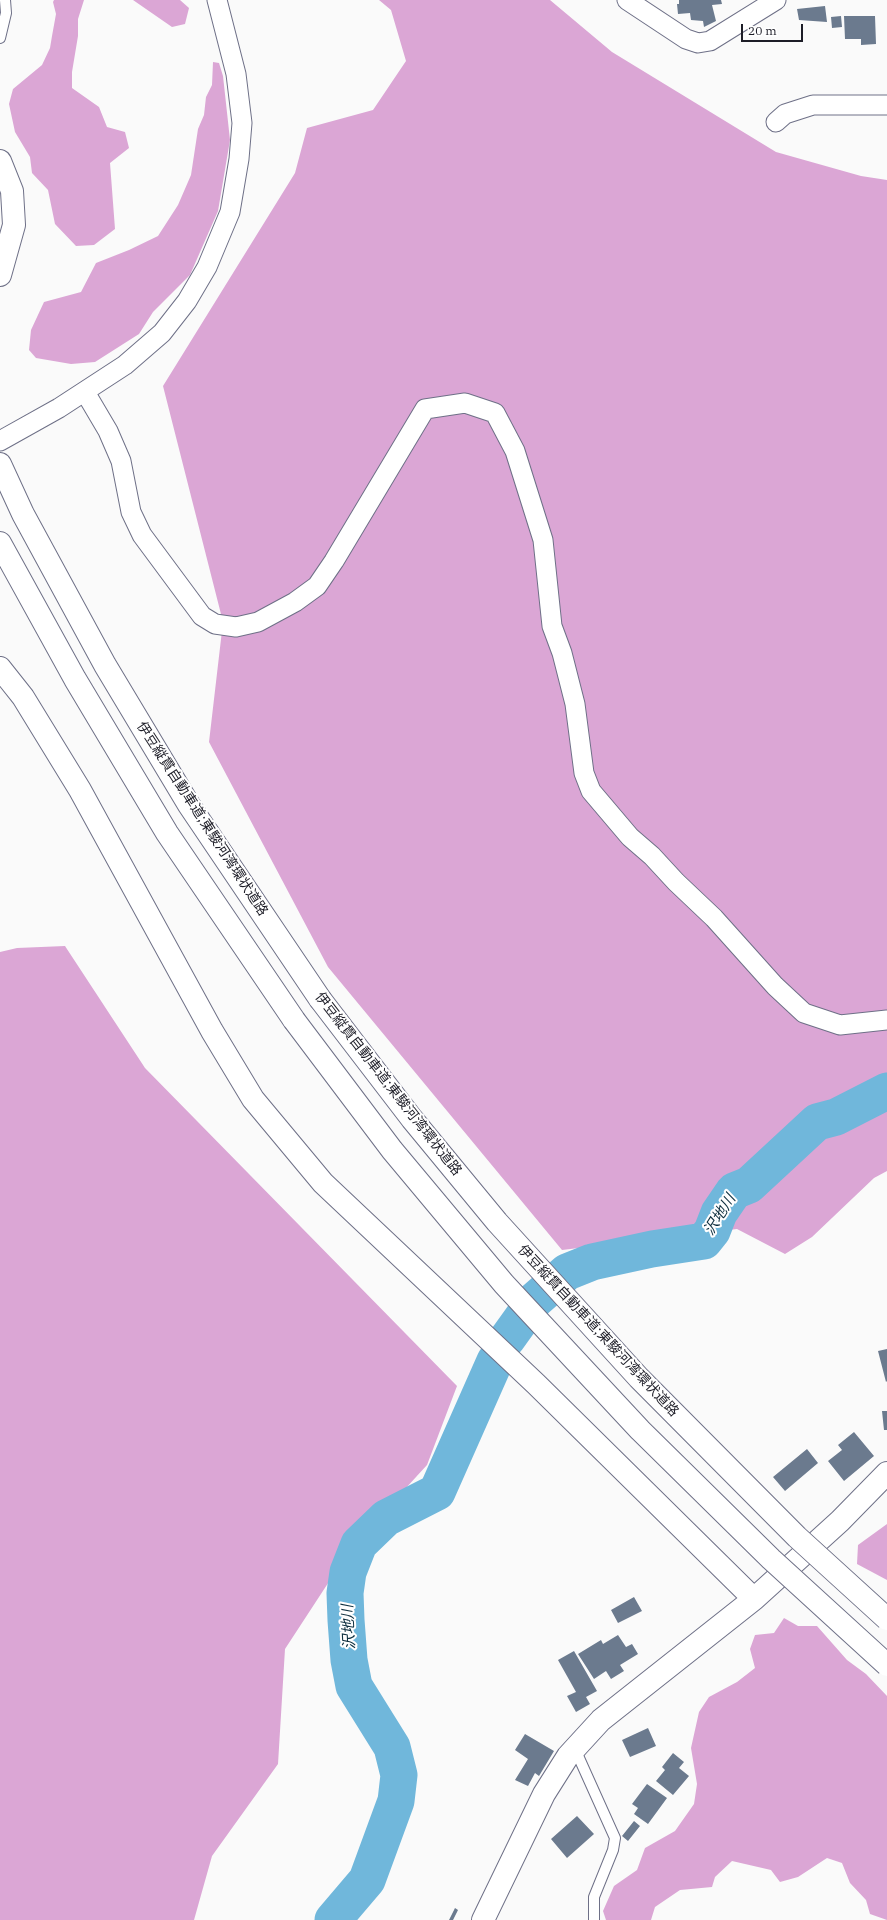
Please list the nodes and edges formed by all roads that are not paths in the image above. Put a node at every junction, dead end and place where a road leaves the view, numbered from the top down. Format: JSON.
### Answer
{"nodes":[{"id":1,"x":5,"y":0,"type":"edge"},
{"id":2,"x":217,"y":0,"type":"edge"},
{"id":3,"x":627,"y":0,"type":"edge"},
{"id":4,"x":776,"y":0,"type":"edge"},
{"id":5,"x":657,"y":9,"type":"edge"},
{"id":6,"x":0,"y":38,"type":"edge"},
{"id":7,"x":887,"y":105,"type":"edge"},
{"id":8,"x":776,"y":122,"type":"dead end"},
{"id":9,"x":0,"y":161,"type":"edge"},
{"id":10,"x":0,"y":275,"type":"edge"},
{"id":11,"x":85,"y":392,"type":"junction"},
{"id":12,"x":0,"y":440,"type":"edge"},
{"id":13,"x":0,"y":464,"type":"edge"},
{"id":14,"x":0,"y":543,"type":"edge"},
{"id":15,"x":0,"y":668,"type":"edge"},
{"id":16,"x":887,"y":1020,"type":"edge"},
{"id":17,"x":887,"y":1473,"type":"edge"},
{"id":18,"x":754,"y":1599,"type":"junction"},
{"id":19,"x":887,"y":1619,"type":"edge"},
{"id":20,"x":887,"y":1665,"type":"edge"},
{"id":21,"x":575,"y":1749,"type":"junction"},
{"id":22,"x":483,"y":1920,"type":"edge"},
{"id":23,"x":594,"y":1920,"type":"edge"}],
"edges":[{"from":1,"to":6,"type":"lane"},
{"from":2,"to":11,"type":"street"},
{"from":3,"to":5,"type":"street"},
{"from":4,"to":5,"type":"street"},
{"from":7,"to":8,"type":"street"},
{"from":9,"to":10,"type":"main road"},
{"from":11,"to":12,"type":"street"},
{"from":11,"to":16,"type":"street"},
{"from":13,"to":19,"type":"main road","name":"伊豆縦貫自動車道;東駿河湾環状道路","bridge":true},
{"from":14,"to":20,"type":"main road","bridge":true},
{"from":15,"to":18,"type":"main road"},
{"from":17,"to":18,"type":"main road"},
{"from":18,"to":21,"type":"main road"},
{"from":21,"to":22,"type":"main road"},
{"from":21,"to":23,"type":"lane"}]}
